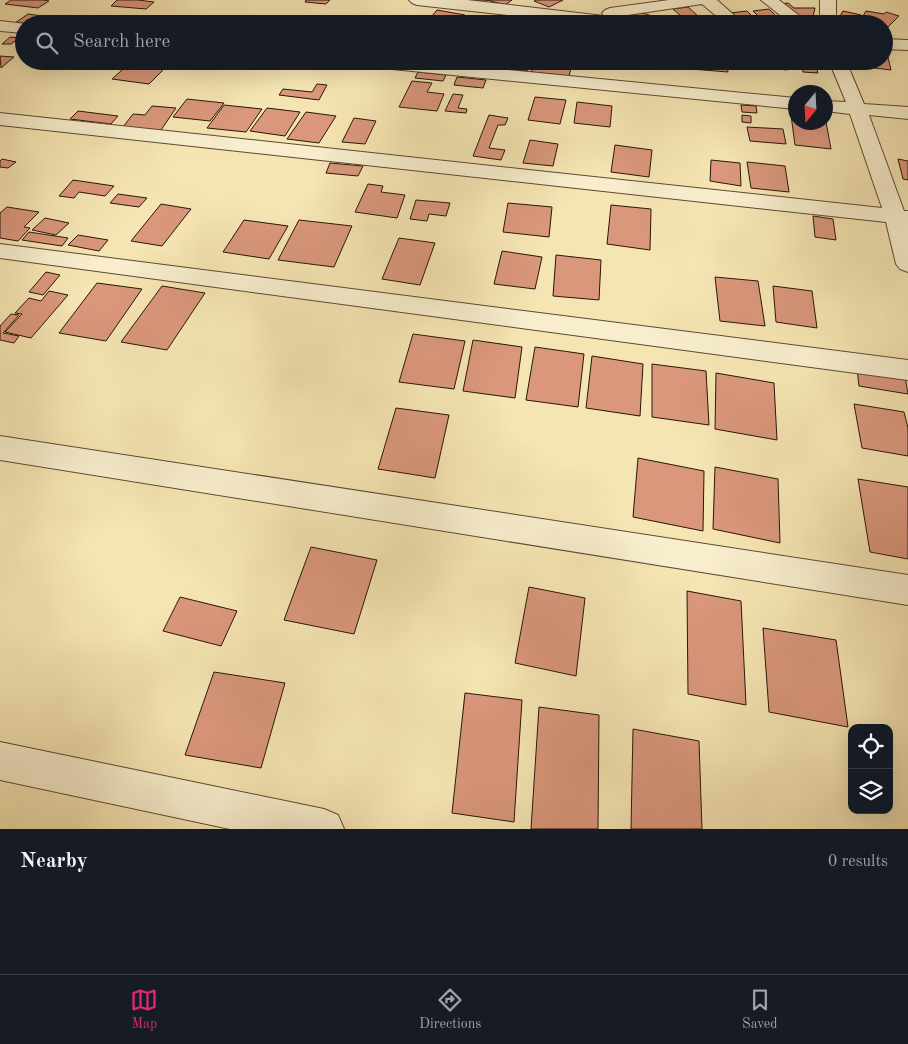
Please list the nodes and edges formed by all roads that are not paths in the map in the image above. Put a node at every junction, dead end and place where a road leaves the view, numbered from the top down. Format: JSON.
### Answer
{"nodes":[{"id":1,"x":417,"y":0,"type":"edge"},
{"id":2,"x":702,"y":0,"type":"edge"},
{"id":3,"x":769,"y":0,"type":"edge"},
{"id":4,"x":828,"y":0,"type":"edge"},
{"id":5,"x":589,"y":3,"type":"dead end"},
{"id":6,"x":610,"y":13,"type":"junction"},
{"id":7,"x":558,"y":15,"type":"edge"},
{"id":8,"x":614,"y":15,"type":"edge"},
{"id":9,"x":725,"y":15,"type":"edge"},
{"id":10,"x":790,"y":15,"type":"edge"},
{"id":11,"x":828,"y":15,"type":"edge"},
{"id":12,"x":0,"y":26,"type":"edge"},
{"id":13,"x":15,"y":27,"type":"edge"},
{"id":14,"x":893,"y":44,"type":"edge"},
{"id":15,"x":908,"y":45,"type":"edge"},
{"id":16,"x":453,"y":70,"type":"edge"},
{"id":17,"x":841,"y":70,"type":"edge"},
{"id":18,"x":788,"y":103,"type":"edge"},
{"id":19,"x":833,"y":107,"type":"edge"},
{"id":20,"x":859,"y":109,"type":"junction"},
{"id":21,"x":908,"y":113,"type":"edge"},
{"id":22,"x":0,"y":119,"type":"edge"},
{"id":23,"x":902,"y":217,"type":"edge"},
{"id":24,"x":0,"y":251,"type":"edge"},
{"id":25,"x":908,"y":264,"type":"edge"},
{"id":26,"x":908,"y":370,"type":"edge"},
{"id":27,"x":0,"y":448,"type":"edge"},
{"id":28,"x":908,"y":590,"type":"edge"},
{"id":29,"x":0,"y":761,"type":"edge"},
{"id":30,"x":324,"y":829,"type":"edge"}],
"edges":[{"from":1,"to":7,"type":"street"},
{"from":2,"to":6,"type":"street"},
{"from":2,"to":9,"type":"street"},
{"from":3,"to":10,"type":"street"},
{"from":4,"to":11,"type":"street"},
{"from":5,"to":6,"type":"street"},
{"from":6,"to":8,"type":"street"},
{"from":12,"to":13,"type":"street"},
{"from":14,"to":15,"type":"street"},
{"from":16,"to":18,"type":"street"},
{"from":17,"to":20,"type":"street"},
{"from":19,"to":20,"type":"street"},
{"from":20,"to":21,"type":"street"},
{"from":20,"to":23,"type":"street"},
{"from":22,"to":23,"type":"street"},
{"from":23,"to":25,"type":"street"},
{"from":24,"to":26,"type":"street"},
{"from":27,"to":28,"type":"street"},
{"from":29,"to":30,"type":"street"}]}
